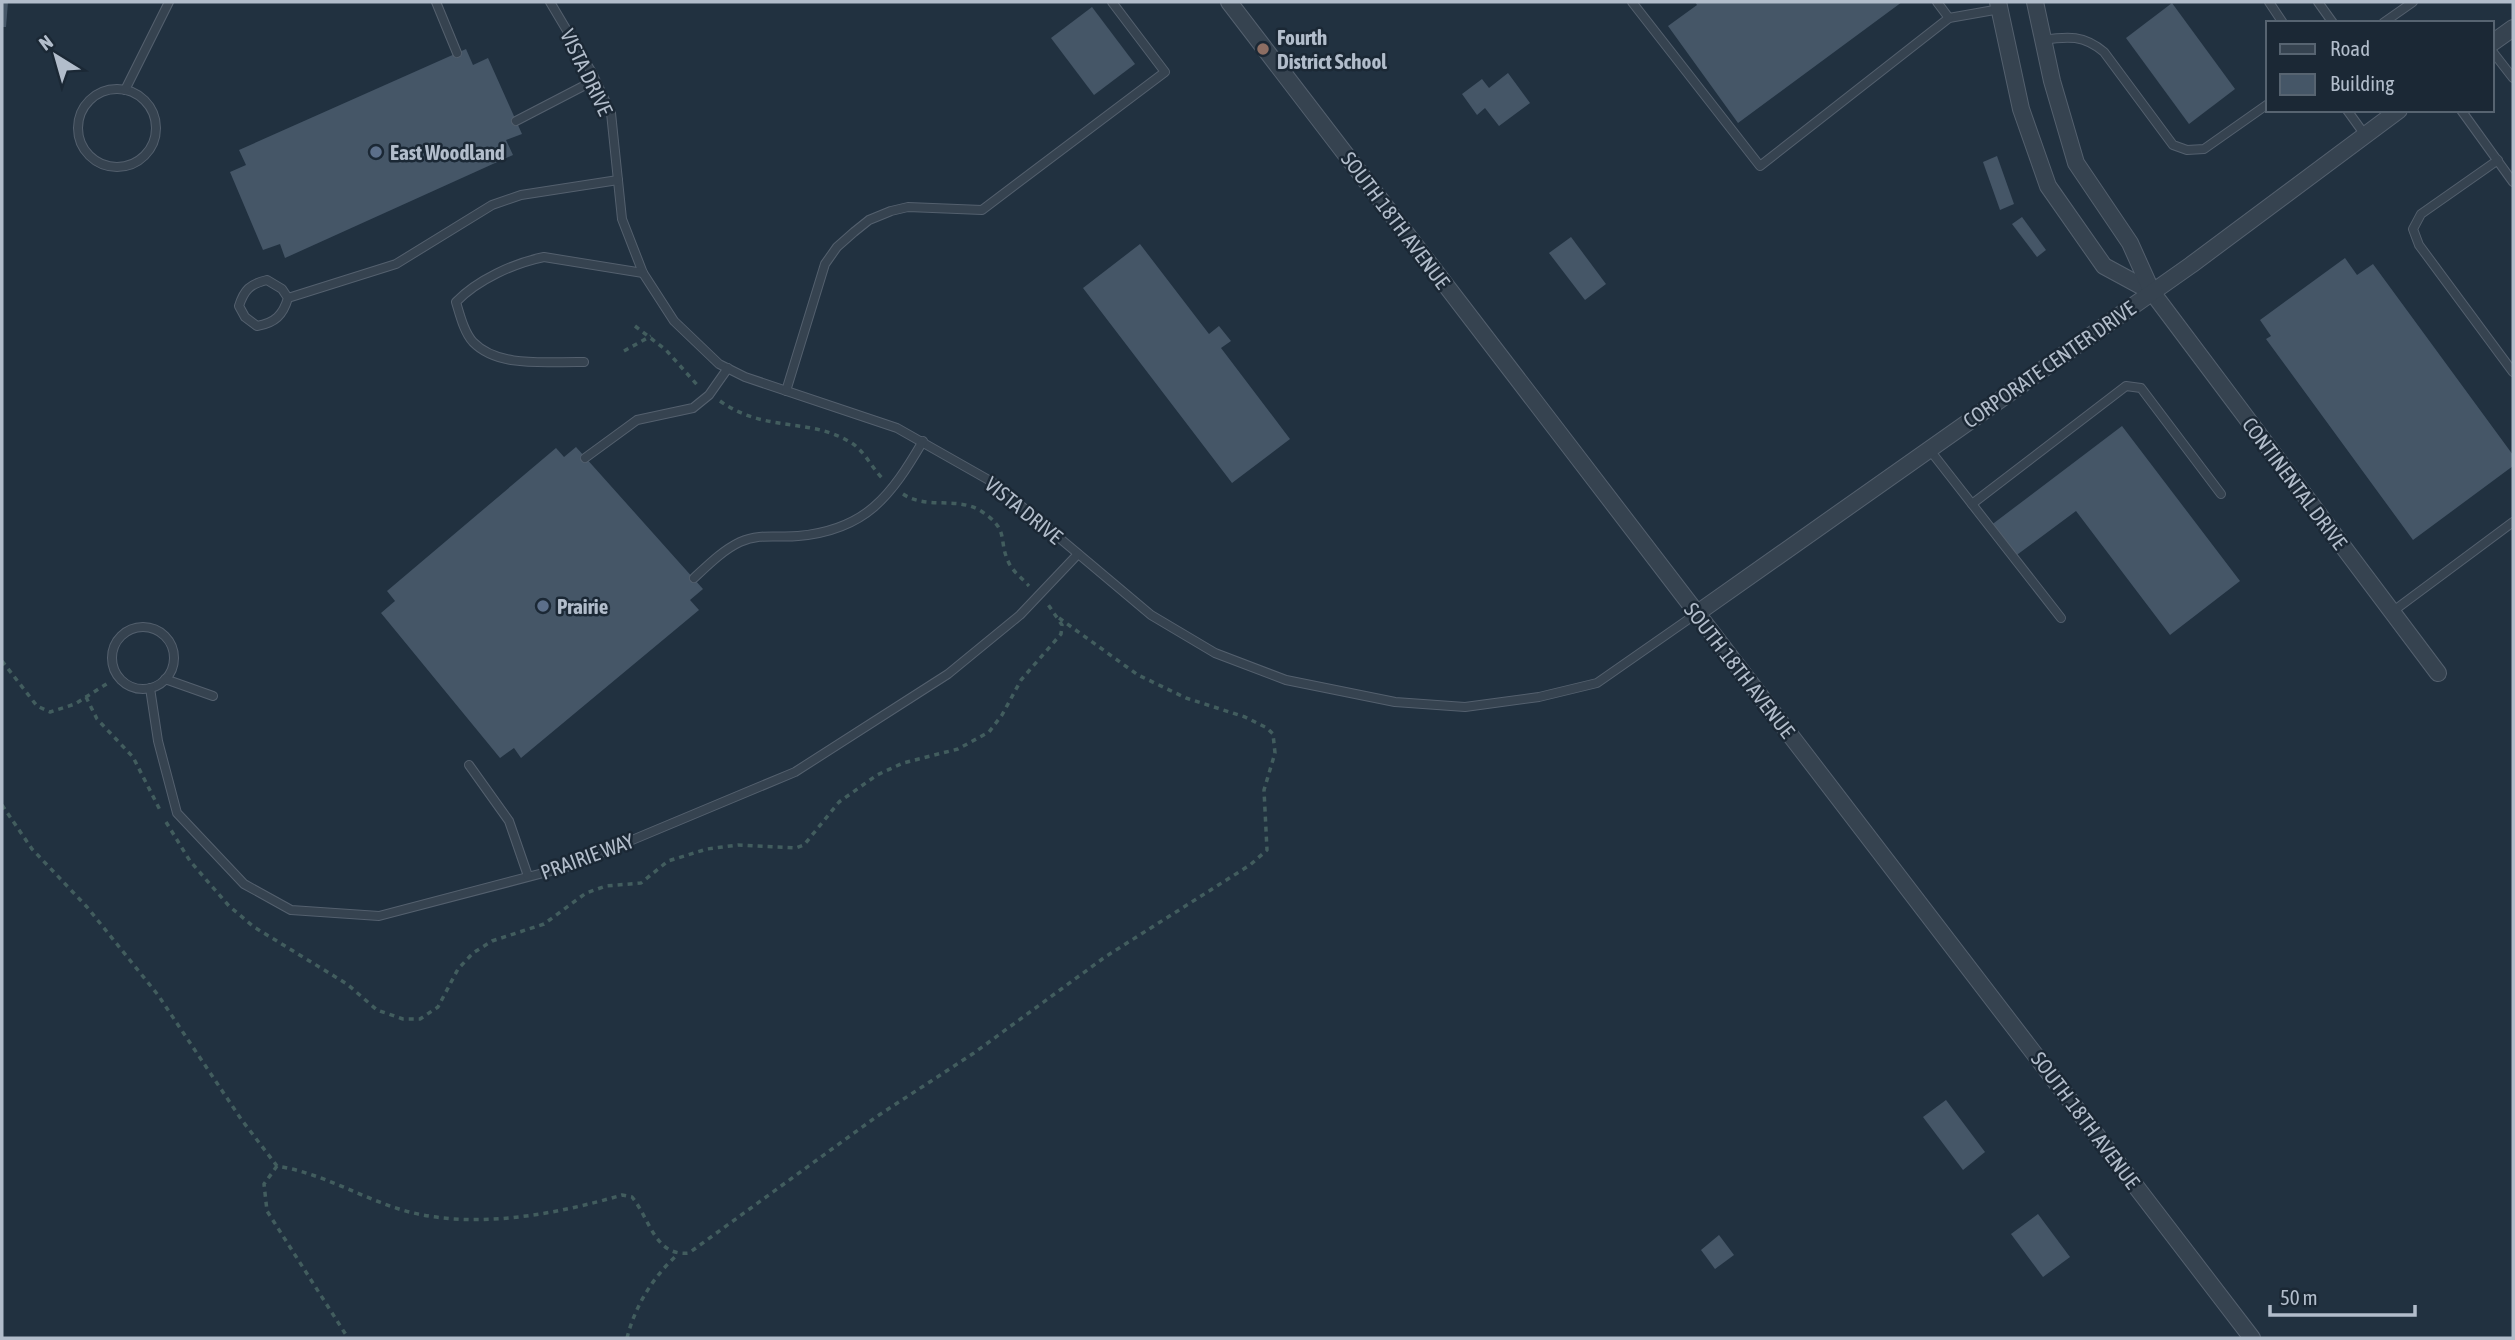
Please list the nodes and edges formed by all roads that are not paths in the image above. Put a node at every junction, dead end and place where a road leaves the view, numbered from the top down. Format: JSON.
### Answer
{"nodes":[{"id":1,"x":169,"y":2,"type":"edge"},
{"id":2,"x":436,"y":2,"type":"edge"},
{"id":3,"x":550,"y":2,"type":"edge"},
{"id":4,"x":1112,"y":2,"type":"edge"},
{"id":5,"x":1229,"y":2,"type":"edge"},
{"id":6,"x":1632,"y":2,"type":"edge"},
{"id":7,"x":1937,"y":2,"type":"edge"},
{"id":8,"x":2035,"y":2,"type":"edge"},
{"id":9,"x":2269,"y":2,"type":"edge"},
{"id":10,"x":2318,"y":2,"type":"edge"},
{"id":11,"x":2413,"y":2,"type":"edge"},
{"id":12,"x":1999,"y":6,"type":"edge"},
{"id":13,"x":1949,"y":18,"type":"junction"},
{"id":14,"x":2282,"y":21,"type":"edge"},
{"id":15,"x":2332,"y":21,"type":"edge"},
{"id":16,"x":2386,"y":21,"type":"edge"},
{"id":17,"x":2513,"y":27,"type":"edge"},
{"id":18,"x":2043,"y":40,"type":"junction"},
{"id":19,"x":2494,"y":41,"type":"edge"},
{"id":20,"x":457,"y":54,"type":"dead end"},
{"id":21,"x":2494,"y":54,"type":"edge"},
{"id":22,"x":2513,"y":78,"type":"edge"},
{"id":23,"x":595,"y":80,"type":"junction"},
{"id":24,"x":125,"y":90,"type":"junction"},
{"id":25,"x":2266,"y":105,"type":"edge"},
{"id":26,"x":2348,"y":112,"type":"edge"},
{"id":27,"x":2396,"y":112,"type":"edge"},
{"id":28,"x":2462,"y":112,"type":"edge"},
{"id":29,"x":516,"y":121,"type":"dead end"},
{"id":30,"x":2365,"y":135,"type":"junction"},
{"id":31,"x":2498,"y":160,"type":"junction"},
{"id":32,"x":618,"y":180,"type":"junction"},
{"id":33,"x":2513,"y":181,"type":"edge"},
{"id":34,"x":643,"y":274,"type":"junction"},
{"id":35,"x":2152,"y":292,"type":"junction"},
{"id":36,"x":288,"y":298,"type":"junction"},
{"id":37,"x":584,"y":362,"type":"dead end"},
{"id":38,"x":728,"y":369,"type":"junction"},
{"id":39,"x":2513,"y":372,"type":"edge"},
{"id":40,"x":786,"y":391,"type":"junction"},
{"id":41,"x":923,"y":441,"type":"junction"},
{"id":42,"x":1929,"y":449,"type":"junction"},
{"id":43,"x":586,"y":458,"type":"dead end"},
{"id":44,"x":2221,"y":494,"type":"dead end"},
{"id":45,"x":1972,"y":504,"type":"junction"},
{"id":46,"x":2513,"y":522,"type":"edge"},
{"id":47,"x":1078,"y":554,"type":"junction"},
{"id":48,"x":694,"y":578,"type":"dead end"},
{"id":49,"x":2392,"y":612,"type":"junction"},
{"id":50,"x":1696,"y":614,"type":"junction"},
{"id":51,"x":2061,"y":618,"type":"dead end"},
{"id":52,"x":2438,"y":673,"type":"dead end"},
{"id":53,"x":165,"y":679,"type":"junction"},
{"id":54,"x":150,"y":688,"type":"junction"},
{"id":55,"x":213,"y":696,"type":"dead end"},
{"id":56,"x":469,"y":765,"type":"dead end"},
{"id":57,"x":528,"y":876,"type":"junction"},
{"id":58,"x":2252,"y":1338,"type":"edge"}],
"edges":[{"from":1,"to":24,"type":"lane"},
{"from":2,"to":20,"type":"lane"},
{"from":3,"to":23,"type":"lane","name":"VISTA DRIVE"},
{"from":4,"to":40,"type":"lane"},
{"from":5,"to":50,"type":"street","name":"SOUTH 18TH AVENUE"},
{"from":6,"to":13,"type":"lane"},
{"from":7,"to":13,"type":"lane"},
{"from":8,"to":18,"type":"street","name":"CONTINENTAL DRIVE"},
{"from":9,"to":14,"type":"lane"},
{"from":10,"to":15,"type":"lane"},
{"from":11,"to":16,"type":"lane"},
{"from":12,"to":13,"type":"lane"},
{"from":12,"to":35,"type":"street","name":"CONTINENTAL DRIVE"},
{"from":17,"to":19,"type":"street"},
{"from":18,"to":25,"type":"lane"},
{"from":18,"to":35,"type":"street","name":"CONTINENTAL DRIVE"},
{"from":21,"to":22,"type":"lane"},
{"from":23,"to":29,"type":"lane"},
{"from":23,"to":32,"type":"lane","name":"VISTA DRIVE"},
{"from":24,"to":24,"type":"lane"},
{"from":26,"to":30,"type":"lane"},
{"from":27,"to":30,"type":"street","name":"CORPORATE CENTER DRIVE"},
{"from":28,"to":31,"type":"lane"},
{"from":30,"to":35,"type":"street","name":"CORPORATE CENTER DRIVE"},
{"from":31,"to":33,"type":"lane"},
{"from":31,"to":39,"type":"lane"},
{"from":32,"to":34,"type":"lane","name":"VISTA DRIVE"},
{"from":32,"to":36,"type":"lane"},
{"from":34,"to":37,"type":"lane"},
{"from":34,"to":38,"type":"lane","name":"VISTA DRIVE"},
{"from":35,"to":42,"type":"street","name":"CORPORATE CENTER DRIVE"},
{"from":35,"to":49,"type":"street","name":"CONTINENTAL DRIVE"},
{"from":36,"to":36,"type":"lane"},
{"from":38,"to":40,"type":"lane","name":"VISTA DRIVE"},
{"from":38,"to":43,"type":"lane"},
{"from":40,"to":41,"type":"lane","name":"VISTA DRIVE"},
{"from":41,"to":47,"type":"lane","name":"VISTA DRIVE"},
{"from":41,"to":48,"type":"lane"},
{"from":42,"to":45,"type":"lane"},
{"from":42,"to":50,"type":"street","name":"CORPORATE CENTER DRIVE"},
{"from":44,"to":45,"type":"lane"},
{"from":45,"to":51,"type":"lane"},
{"from":46,"to":49,"type":"lane"},
{"from":47,"to":50,"type":"lane","name":"VISTA DRIVE"},
{"from":47,"to":57,"type":"lane","name":"PRAIRIE WAY"},
{"from":49,"to":52,"type":"street","name":"CONTINENTAL DRIVE"},
{"from":50,"to":58,"type":"street","name":"SOUTH 18TH AVENUE"},
{"from":53,"to":54,"type":"lane"},
{"from":53,"to":54,"type":"lane"},
{"from":53,"to":55,"type":"lane"},
{"from":54,"to":57,"type":"lane","name":"PRAIRIE WAY"},
{"from":56,"to":57,"type":"lane"}]}
